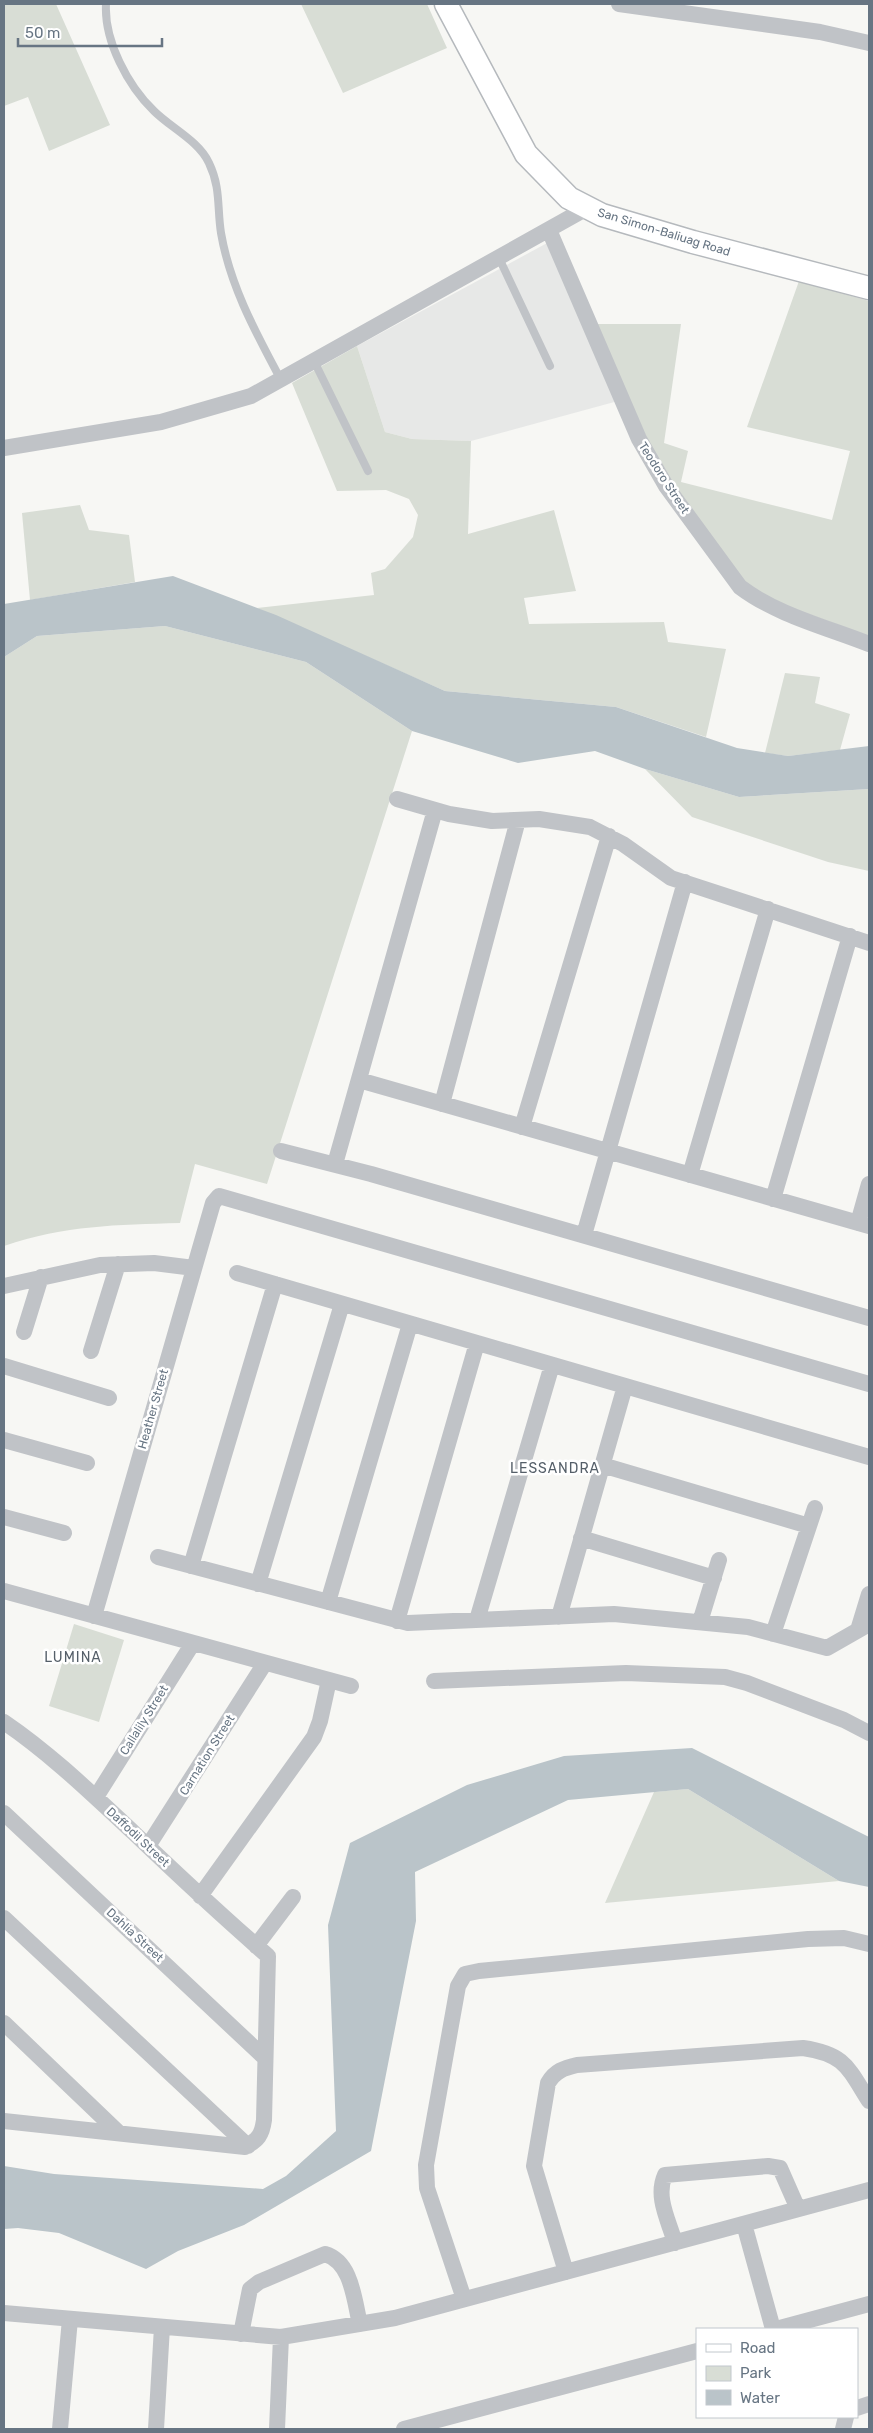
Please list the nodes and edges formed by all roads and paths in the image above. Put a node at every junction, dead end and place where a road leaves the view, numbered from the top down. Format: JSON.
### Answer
{"nodes":[{"id":1,"x":106,"y":4,"type":"edge"},
{"id":2,"x":446,"y":4,"type":"edge"},
{"id":3,"x":618,"y":4,"type":"edge"},
{"id":4,"x":869,"y":43,"type":"edge"},
{"id":5,"x":587,"y":208,"type":"junction"},
{"id":6,"x":549,"y":230,"type":"junction"},
{"id":7,"x":499,"y":258,"type":"junction"},
{"id":8,"x":869,"y":288,"type":"edge"},
{"id":9,"x":314,"y":361,"type":"junction"},
{"id":10,"x":550,"y":366,"type":"dead end"},
{"id":11,"x":282,"y":380,"type":"junction"},
{"id":12,"x":4,"y":448,"type":"edge"},
{"id":13,"x":368,"y":471,"type":"dead end"},
{"id":14,"x":869,"y":644,"type":"edge"},
{"id":15,"x":397,"y":800,"type":"dead end"},
{"id":16,"x":436,"y":810,"type":"junction"},
{"id":17,"x":518,"y":820,"type":"junction"},
{"id":18,"x":609,"y":836,"type":"junction"},
{"id":19,"x":685,"y":882,"type":"junction"},
{"id":20,"x":768,"y":909,"type":"junction"},
{"id":21,"x":850,"y":936,"type":"junction"},
{"id":22,"x":869,"y":943,"type":"edge"},
{"id":23,"x":359,"y":1080,"type":"junction"},
{"id":24,"x":442,"y":1104,"type":"junction"},
{"id":25,"x":522,"y":1127,"type":"junction"},
{"id":26,"x":281,"y":1151,"type":"dead end"},
{"id":27,"x":608,"y":1151,"type":"junction"},
{"id":28,"x":335,"y":1164,"type":"junction"},
{"id":29,"x":690,"y":1175,"type":"junction"},
{"id":30,"x":869,"y":1184,"type":"edge"},
{"id":31,"x":773,"y":1199,"type":"junction"},
{"id":32,"x":864,"y":1224,"type":"edge"},
{"id":33,"x":584,"y":1235,"type":"junction"},
{"id":34,"x":118,"y":1264,"type":"junction"},
{"id":35,"x":194,"y":1268,"type":"junction"},
{"id":36,"x":237,"y":1273,"type":"dead end"},
{"id":37,"x":41,"y":1277,"type":"junction"},
{"id":38,"x":275,"y":1284,"type":"junction"},
{"id":39,"x":4,"y":1286,"type":"edge"},
{"id":40,"x":342,"y":1304,"type":"junction"},
{"id":41,"x":869,"y":1318,"type":"edge"},
{"id":42,"x":410,"y":1324,"type":"junction"},
{"id":43,"x":24,"y":1332,"type":"dead end"},
{"id":44,"x":477,"y":1343,"type":"junction"},
{"id":45,"x":91,"y":1351,"type":"dead end"},
{"id":46,"x":552,"y":1365,"type":"junction"},
{"id":47,"x":4,"y":1366,"type":"edge"},
{"id":48,"x":869,"y":1384,"type":"edge"},
{"id":49,"x":625,"y":1386,"type":"junction"},
{"id":50,"x":109,"y":1398,"type":"dead end"},
{"id":51,"x":4,"y":1440,"type":"edge"},
{"id":52,"x":869,"y":1457,"type":"edge"},
{"id":53,"x":87,"y":1463,"type":"dead end"},
{"id":54,"x":602,"y":1465,"type":"junction"},
{"id":55,"x":815,"y":1508,"type":"dead end"},
{"id":56,"x":4,"y":1517,"type":"edge"},
{"id":57,"x":809,"y":1526,"type":"junction"},
{"id":58,"x":64,"y":1533,"type":"dead end"},
{"id":59,"x":581,"y":1538,"type":"junction"},
{"id":60,"x":158,"y":1557,"type":"dead end"},
{"id":61,"x":719,"y":1560,"type":"dead end"},
{"id":62,"x":191,"y":1566,"type":"junction"},
{"id":63,"x":714,"y":1578,"type":"junction"},
{"id":64,"x":258,"y":1584,"type":"junction"},
{"id":65,"x":4,"y":1591,"type":"edge"},
{"id":66,"x":869,"y":1594,"type":"edge"},
{"id":67,"x":328,"y":1602,"type":"junction"},
{"id":68,"x":94,"y":1616,"type":"junction"},
{"id":69,"x":559,"y":1617,"type":"junction"},
{"id":70,"x":477,"y":1620,"type":"junction"},
{"id":71,"x":397,"y":1621,"type":"junction"},
{"id":72,"x":700,"y":1622,"type":"junction"},
{"id":73,"x":864,"y":1627,"type":"edge"},
{"id":74,"x":773,"y":1634,"type":"junction"},
{"id":75,"x":193,"y":1643,"type":"junction"},
{"id":76,"x":265,"y":1663,"type":"junction"},
{"id":77,"x":329,"y":1680,"type":"junction"},
{"id":78,"x":434,"y":1681,"type":"dead end"},
{"id":79,"x":351,"y":1686,"type":"dead end"},
{"id":80,"x":4,"y":1722,"type":"edge"},
{"id":81,"x":869,"y":1733,"type":"edge"},
{"id":82,"x":96,"y":1797,"type":"junction"},
{"id":83,"x":4,"y":1813,"type":"edge"},
{"id":84,"x":148,"y":1846,"type":"junction"},
{"id":85,"x":200,"y":1896,"type":"junction"},
{"id":86,"x":293,"y":1897,"type":"dead end"},
{"id":87,"x":4,"y":1918,"type":"edge"},
{"id":88,"x":869,"y":1944,"type":"edge"},
{"id":89,"x":262,"y":1951,"type":"junction"},
{"id":90,"x":4,"y":2023,"type":"edge"},
{"id":91,"x":265,"y":2058,"type":"junction"},
{"id":92,"x":869,"y":2101,"type":"edge"},
{"id":93,"x":4,"y":2121,"type":"edge"},
{"id":94,"x":119,"y":2133,"type":"junction"},
{"id":95,"x":248,"y":2146,"type":"junction"},
{"id":96,"x":869,"y":2190,"type":"edge"},
{"id":97,"x":798,"y":2210,"type":"junction"},
{"id":98,"x":744,"y":2224,"type":"junction"},
{"id":99,"x":675,"y":2243,"type":"junction"},
{"id":100,"x":566,"y":2272,"type":"junction"},
{"id":101,"x":464,"y":2300,"type":"junction"},
{"id":102,"x":869,"y":2304,"type":"edge"},
{"id":103,"x":4,"y":2313,"type":"edge"},
{"id":104,"x":70,"y":2319,"type":"junction"},
{"id":105,"x":360,"y":2324,"type":"junction"},
{"id":106,"x":162,"y":2327,"type":"junction"},
{"id":107,"x":775,"y":2328,"type":"edge"},
{"id":108,"x":779,"y":2328,"type":"edge"},
{"id":109,"x":241,"y":2334,"type":"junction"},
{"id":110,"x":281,"y":2337,"type":"junction"},
{"id":111,"x":696,"y":2351,"type":"edge"},
{"id":112,"x":60,"y":2429,"type":"edge"},
{"id":113,"x":156,"y":2429,"type":"edge"},
{"id":114,"x":277,"y":2429,"type":"edge"},
{"id":115,"x":404,"y":2429,"type":"edge"}],
"edges":[{"from":1,"to":11,"type":"lane"},
{"from":2,"to":5,"type":"main road","name":"San Simon-Baliuag Road"},
{"from":3,"to":4,"type":"street"},
{"from":5,"to":6,"type":"street"},
{"from":5,"to":8,"type":"main road","name":"San Simon-Baliuag Road"},
{"from":6,"to":7,"type":"street"},
{"from":6,"to":14,"type":"street","name":"Teodoro Street"},
{"from":7,"to":9,"type":"street"},
{"from":7,"to":10,"type":"lane"},
{"from":9,"to":11,"type":"street"},
{"from":9,"to":13,"type":"lane"},
{"from":11,"to":12,"type":"street"},
{"from":15,"to":16,"type":"street"},
{"from":16,"to":17,"type":"street"},
{"from":16,"to":23,"type":"street"},
{"from":17,"to":18,"type":"street"},
{"from":17,"to":24,"type":"street"},
{"from":18,"to":19,"type":"street"},
{"from":18,"to":25,"type":"street"},
{"from":19,"to":20,"type":"street"},
{"from":19,"to":27,"type":"street"},
{"from":20,"to":21,"type":"street"},
{"from":20,"to":29,"type":"street"},
{"from":21,"to":22,"type":"street"},
{"from":21,"to":31,"type":"street"},
{"from":23,"to":24,"type":"street"},
{"from":23,"to":28,"type":"street"},
{"from":24,"to":25,"type":"street"},
{"from":25,"to":27,"type":"street"},
{"from":26,"to":28,"type":"street"},
{"from":27,"to":29,"type":"street"},
{"from":27,"to":33,"type":"street"},
{"from":28,"to":33,"type":"street"},
{"from":29,"to":31,"type":"street"},
{"from":30,"to":32,"type":"street"},
{"from":31,"to":32,"type":"street"},
{"from":33,"to":41,"type":"street"},
{"from":34,"to":35,"type":"street"},
{"from":34,"to":37,"type":"street"},
{"from":34,"to":45,"type":"street"},
{"from":35,"to":48,"type":"street","name":"Heather Street"},
{"from":35,"to":68,"type":"street","name":"Heather Street"},
{"from":36,"to":38,"type":"street"},
{"from":37,"to":39,"type":"street"},
{"from":37,"to":43,"type":"street"},
{"from":38,"to":40,"type":"street"},
{"from":38,"to":62,"type":"street"},
{"from":40,"to":42,"type":"street"},
{"from":40,"to":64,"type":"street"},
{"from":42,"to":44,"type":"street"},
{"from":42,"to":67,"type":"street"},
{"from":44,"to":46,"type":"street"},
{"from":44,"to":71,"type":"street"},
{"from":46,"to":49,"type":"street"},
{"from":46,"to":70,"type":"street"},
{"from":47,"to":50,"type":"street"},
{"from":49,"to":52,"type":"street"},
{"from":49,"to":54,"type":"street"},
{"from":51,"to":53,"type":"street"},
{"from":54,"to":57,"type":"street"},
{"from":54,"to":59,"type":"street"},
{"from":55,"to":57,"type":"street"},
{"from":56,"to":58,"type":"street"},
{"from":57,"to":74,"type":"street"},
{"from":59,"to":63,"type":"street"},
{"from":59,"to":69,"type":"street"},
{"from":60,"to":62,"type":"street"},
{"from":61,"to":63,"type":"street"},
{"from":62,"to":64,"type":"street"},
{"from":63,"to":72,"type":"street"},
{"from":64,"to":67,"type":"street"},
{"from":65,"to":68,"type":"street"},
{"from":66,"to":73,"type":"street"},
{"from":67,"to":71,"type":"street"},
{"from":68,"to":75,"type":"street"},
{"from":69,"to":70,"type":"street"},
{"from":69,"to":72,"type":"street"},
{"from":70,"to":71,"type":"street"},
{"from":72,"to":74,"type":"street"},
{"from":73,"to":74,"type":"street"},
{"from":75,"to":76,"type":"street"},
{"from":75,"to":82,"type":"street","name":"Callalily Street"},
{"from":76,"to":77,"type":"street"},
{"from":76,"to":84,"type":"street","name":"Carnation Street"},
{"from":77,"to":79,"type":"street"},
{"from":77,"to":85,"type":"street"},
{"from":78,"to":81,"type":"street"},
{"from":80,"to":82,"type":"street","name":"Daffodil Street"},
{"from":82,"to":84,"type":"street","name":"Daffodil Street"},
{"from":83,"to":91,"type":"street","name":"Dahlia Street"},
{"from":84,"to":85,"type":"street","name":"Daffodil Street"},
{"from":85,"to":89,"type":"street","name":"Daffodil Street"},
{"from":86,"to":89,"type":"street"},
{"from":87,"to":95,"type":"street"},
{"from":88,"to":101,"type":"street"},
{"from":89,"to":91,"type":"street"},
{"from":90,"to":94,"type":"street"},
{"from":91,"to":95,"type":"street"},
{"from":92,"to":100,"type":"street"},
{"from":93,"to":94,"type":"street"},
{"from":94,"to":95,"type":"street"},
{"from":96,"to":97,"type":"street"},
{"from":97,"to":98,"type":"street"},
{"from":97,"to":99,"type":"street"},
{"from":98,"to":99,"type":"street"},
{"from":98,"to":107,"type":"street"},
{"from":99,"to":100,"type":"street"},
{"from":100,"to":101,"type":"street"},
{"from":101,"to":105,"type":"street"},
{"from":102,"to":108,"type":"street"},
{"from":103,"to":104,"type":"street"},
{"from":104,"to":106,"type":"street"},
{"from":104,"to":112,"type":"street"},
{"from":105,"to":109,"type":"street"},
{"from":105,"to":110,"type":"street"},
{"from":106,"to":109,"type":"street"},
{"from":106,"to":113,"type":"street"},
{"from":109,"to":110,"type":"street"},
{"from":110,"to":114,"type":"street"},
{"from":111,"to":115,"type":"street"}]}
